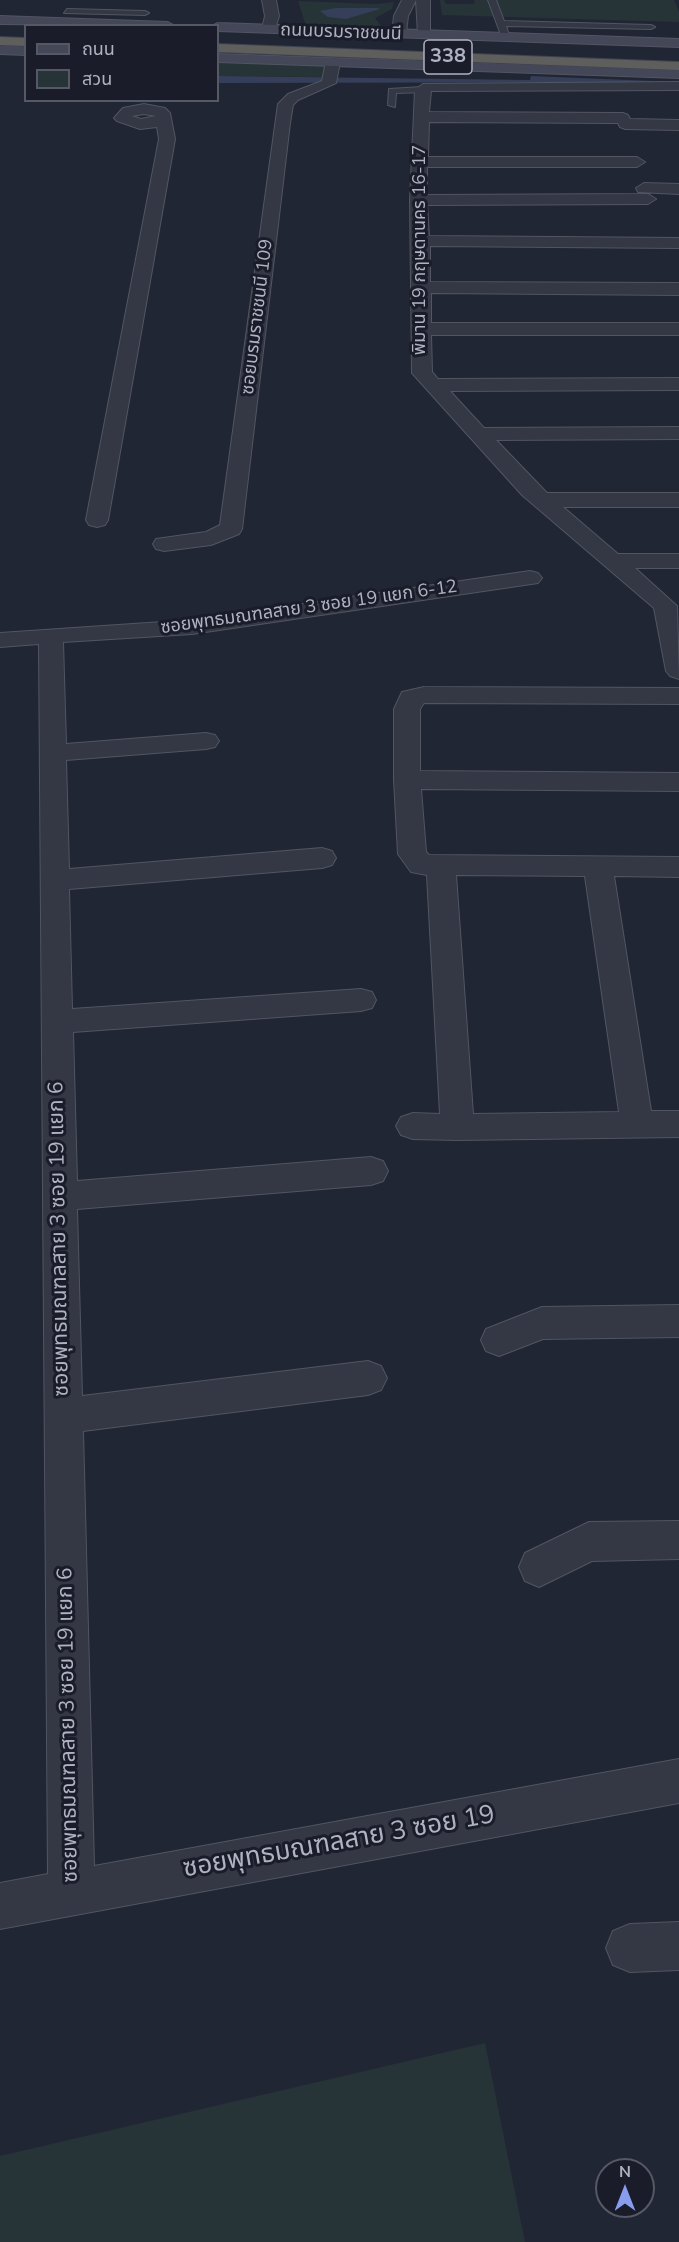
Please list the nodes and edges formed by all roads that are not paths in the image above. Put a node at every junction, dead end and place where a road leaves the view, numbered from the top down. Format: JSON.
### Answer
{"nodes":[{"id":1,"x":71,"y":0,"type":"edge"},
{"id":2,"x":269,"y":0,"type":"edge"},
{"id":3,"x":409,"y":0,"type":"edge"},
{"id":4,"x":423,"y":0,"type":"edge"},
{"id":5,"x":492,"y":0,"type":"edge"},
{"id":6,"x":145,"y":13,"type":"dead end"},
{"id":7,"x":65,"y":16,"type":"junction"},
{"id":8,"x":0,"y":20,"type":"edge"},
{"id":9,"x":500,"y":23,"type":"junction"},
{"id":10,"x":147,"y":24,"type":"edge"},
{"id":11,"x":219,"y":27,"type":"edge"},
{"id":12,"x":651,"y":27,"type":"dead end"},
{"id":13,"x":269,"y":29,"type":"junction"},
{"id":14,"x":0,"y":30,"type":"edge"},
{"id":15,"x":24,"y":31,"type":"edge"},
{"id":16,"x":399,"y":33,"type":"junction"},
{"id":17,"x":425,"y":34,"type":"junction"},
{"id":18,"x":219,"y":37,"type":"edge"},
{"id":19,"x":506,"y":37,"type":"junction"},
{"id":20,"x":0,"y":41,"type":"edge"},
{"id":21,"x":24,"y":42,"type":"edge"},
{"id":22,"x":679,"y":43,"type":"edge"},
{"id":23,"x":219,"y":48,"type":"edge"},
{"id":24,"x":0,"y":50,"type":"edge"},
{"id":25,"x":24,"y":51,"type":"edge"},
{"id":26,"x":679,"y":54,"type":"edge"},
{"id":27,"x":219,"y":58,"type":"edge"},
{"id":28,"x":679,"y":66,"type":"edge"},
{"id":29,"x":330,"y":74,"type":"junction"},
{"id":30,"x":679,"y":74,"type":"edge"},
{"id":31,"x":614,"y":80,"type":"junction"},
{"id":32,"x":679,"y":86,"type":"edge"},
{"id":33,"x":425,"y":88,"type":"junction"},
{"id":34,"x":392,"y":105,"type":"dead end"},
{"id":35,"x":157,"y":110,"type":"edge"},
{"id":36,"x":420,"y":117,"type":"junction"},
{"id":37,"x":624,"y":121,"type":"junction"},
{"id":38,"x":679,"y":124,"type":"edge"},
{"id":39,"x":420,"y":162,"type":"junction"},
{"id":40,"x":637,"y":162,"type":"junction"},
{"id":41,"x":679,"y":189,"type":"edge"},
{"id":42,"x":418,"y":200,"type":"junction"},
{"id":43,"x":649,"y":205,"type":"junction"},
{"id":44,"x":422,"y":241,"type":"junction"},
{"id":45,"x":660,"y":243,"type":"junction"},
{"id":46,"x":679,"y":243,"type":"edge"},
{"id":47,"x":420,"y":287,"type":"junction"},
{"id":48,"x":679,"y":289,"type":"edge"},
{"id":49,"x":421,"y":329,"type":"junction"},
{"id":50,"x":679,"y":329,"type":"edge"},
{"id":51,"x":679,"y":384,"type":"edge"},
{"id":52,"x":433,"y":385,"type":"junction"},
{"id":53,"x":477,"y":434,"type":"junction"},
{"id":54,"x":679,"y":434,"type":"edge"},
{"id":55,"x":542,"y":500,"type":"junction"},
{"id":56,"x":679,"y":500,"type":"edge"},
{"id":57,"x":97,"y":520,"type":"dead end"},
{"id":58,"x":164,"y":544,"type":"dead end"},
{"id":59,"x":613,"y":561,"type":"junction"},
{"id":60,"x":679,"y":561,"type":"edge"},
{"id":61,"x":530,"y":578,"type":"dead end"},
{"id":62,"x":674,"y":625,"type":"edge"},
{"id":63,"x":51,"y":635,"type":"junction"},
{"id":64,"x":0,"y":640,"type":"edge"},
{"id":65,"x":679,"y":671,"type":"edge"},
{"id":66,"x":679,"y":696,"type":"edge"},
{"id":67,"x":206,"y":741,"type":"dead end"},
{"id":68,"x":53,"y":753,"type":"junction"},
{"id":69,"x":407,"y":780,"type":"junction"},
{"id":70,"x":679,"y":782,"type":"edge"},
{"id":71,"x":322,"y":858,"type":"dead end"},
{"id":72,"x":441,"y":866,"type":"junction"},
{"id":73,"x":598,"y":867,"type":"junction"},
{"id":74,"x":679,"y":867,"type":"edge"},
{"id":75,"x":54,"y":880,"type":"junction"},
{"id":76,"x":361,"y":1000,"type":"dead end"},
{"id":77,"x":56,"y":1022,"type":"junction"},
{"id":78,"x":679,"y":1124,"type":"edge"},
{"id":79,"x":637,"y":1125,"type":"junction"},
{"id":80,"x":413,"y":1126,"type":"dead end"},
{"id":81,"x":457,"y":1127,"type":"junction"},
{"id":82,"x":371,"y":1171,"type":"dead end"},
{"id":83,"x":60,"y":1196,"type":"junction"},
{"id":84,"x":679,"y":1321,"type":"edge"},
{"id":85,"x":499,"y":1340,"type":"dead end"},
{"id":86,"x":368,"y":1378,"type":"dead end"},
{"id":87,"x":63,"y":1416,"type":"junction"},
{"id":88,"x":679,"y":1540,"type":"edge"},
{"id":89,"x":539,"y":1567,"type":"dead end"},
{"id":90,"x":679,"y":1781,"type":"edge"},
{"id":91,"x":72,"y":1894,"type":"junction"},
{"id":92,"x":0,"y":1906,"type":"edge"},
{"id":93,"x":679,"y":1946,"type":"edge"},
{"id":94,"x":630,"y":1948,"type":"dead end"}],
"edges":[{"from":1,"to":7,"type":"lane"},
{"from":2,"to":13,"type":"street"},
{"from":3,"to":16,"type":"street"},
{"from":4,"to":17,"type":"street"},
{"from":5,"to":9,"type":"lane"},
{"from":6,"to":7,"type":"lane"},
{"from":7,"to":8,"type":"main road"},
{"from":7,"to":10,"type":"main road"},
{"from":9,"to":12,"type":"lane"},
{"from":9,"to":19,"type":"lane"},
{"from":11,"to":13,"type":"main road","number":"338"},
{"from":13,"to":16,"type":"main road","number":"338"},
{"from":14,"to":15,"type":"highway"},
{"from":16,"to":17,"type":"main road","number":"338"},
{"from":17,"to":19,"type":"main road","number":"338"},
{"from":18,"to":26,"type":"highway","name":"ถนนบรมราชชนนี","number":"338"},
{"from":19,"to":22,"type":"main road","number":"338"},
{"from":20,"to":21,"type":"highway"},
{"from":23,"to":28,"type":"highway","name":"ถนนบรมราชชนนี","number":"338"},
{"from":24,"to":25,"type":"main road"},
{"from":27,"to":29,"type":"main road","number":"338"},
{"from":29,"to":31,"type":"main road","number":"338"},
{"from":29,"to":58,"type":"street","name":"ซอยบรมราชชนนี 109"},
{"from":30,"to":31,"type":"main road","number":"338"},
{"from":31,"to":32,"type":"street"},
{"from":31,"to":33,"type":"street"},
{"from":31,"to":37,"type":"street"},
{"from":33,"to":34,"type":"lane"},
{"from":33,"to":36,"type":"street","name":"พิมาน 19 กฤษดานคร 16-17"},
{"from":35,"to":57,"type":"street"},
{"from":36,"to":37,"type":"street"},
{"from":36,"to":39,"type":"street","name":"พิมาน 19 กฤษดานคร 16-17"},
{"from":37,"to":38,"type":"street"},
{"from":37,"to":40,"type":"street"},
{"from":39,"to":40,"type":"street"},
{"from":39,"to":42,"type":"street","name":"พิมาน 19 กฤษดานคร 16-17"},
{"from":40,"to":43,"type":"street"},
{"from":41,"to":43,"type":"street"},
{"from":42,"to":43,"type":"street"},
{"from":42,"to":44,"type":"street","name":"พิมาน 19 กฤษดานคร 16-17"},
{"from":43,"to":45,"type":"street"},
{"from":44,"to":45,"type":"street"},
{"from":44,"to":47,"type":"street","name":"พิมาน 19 กฤษดานคร 16-17"},
{"from":45,"to":46,"type":"street"},
{"from":47,"to":48,"type":"street"},
{"from":47,"to":49,"type":"street","name":"พิมาน 19 กฤษดานคร 16-17"},
{"from":49,"to":50,"type":"street"},
{"from":49,"to":52,"type":"street","name":"พิมาน 19 กฤษดานคร 16-17"},
{"from":51,"to":52,"type":"street"},
{"from":52,"to":53,"type":"street","name":"พิมาน 19 กฤษดานคร 16-17"},
{"from":53,"to":54,"type":"street"},
{"from":53,"to":55,"type":"street","name":"พิมาน 19 กฤษดานคร 16-17"},
{"from":55,"to":56,"type":"street"},
{"from":55,"to":59,"type":"street","name":"พิมาน 19 กฤษดานคร 16-17"},
{"from":59,"to":60,"type":"street"},
{"from":59,"to":62,"type":"street","name":"พิมาน 19 กฤษดานคร 16-17"},
{"from":61,"to":63,"type":"street","name":"ซอยพุทธมณฑลสาย 3 ซอย 19 แยก 6-12"},
{"from":62,"to":65,"type":"street","name":"พิมาน 19 กฤษดานคร 16-17"},
{"from":63,"to":64,"type":"street"},
{"from":63,"to":68,"type":"street","name":"ซอยพุทธมณฑลสาย 3 ซอย 19 แยก 6"},
{"from":66,"to":69,"type":"street"},
{"from":67,"to":68,"type":"street"},
{"from":68,"to":75,"type":"street","name":"ซอยพุทธมณฑลสาย 3 ซอย 19 แยก 6"},
{"from":69,"to":70,"type":"street"},
{"from":69,"to":72,"type":"street"},
{"from":71,"to":75,"type":"street"},
{"from":72,"to":73,"type":"street"},
{"from":72,"to":81,"type":"street"},
{"from":73,"to":74,"type":"street"},
{"from":73,"to":79,"type":"street"},
{"from":75,"to":77,"type":"street","name":"ซอยพุทธมณฑลสาย 3 ซอย 19 แยก 6"},
{"from":76,"to":77,"type":"street"},
{"from":77,"to":83,"type":"street","name":"ซอยพุทธมณฑลสาย 3 ซอย 19 แยก 6"},
{"from":78,"to":79,"type":"street"},
{"from":79,"to":81,"type":"street"},
{"from":80,"to":81,"type":"street"},
{"from":82,"to":83,"type":"street"},
{"from":83,"to":87,"type":"street","name":"ซอยพุทธมณฑลสาย 3 ซอย 19 แยก 6"},
{"from":84,"to":85,"type":"street"},
{"from":86,"to":87,"type":"street"},
{"from":87,"to":91,"type":"street","name":"ซอยพุทธมณฑลสาย 3 ซอย 19 แยก 6"},
{"from":88,"to":89,"type":"street"},
{"from":90,"to":91,"type":"street","name":"ซอยพุทธมณฑลสาย 3 ซอย 19"},
{"from":91,"to":92,"type":"street","name":"ซอยพุทธมณฑลสาย 3 ซอย 19"},
{"from":93,"to":94,"type":"street"}]}
